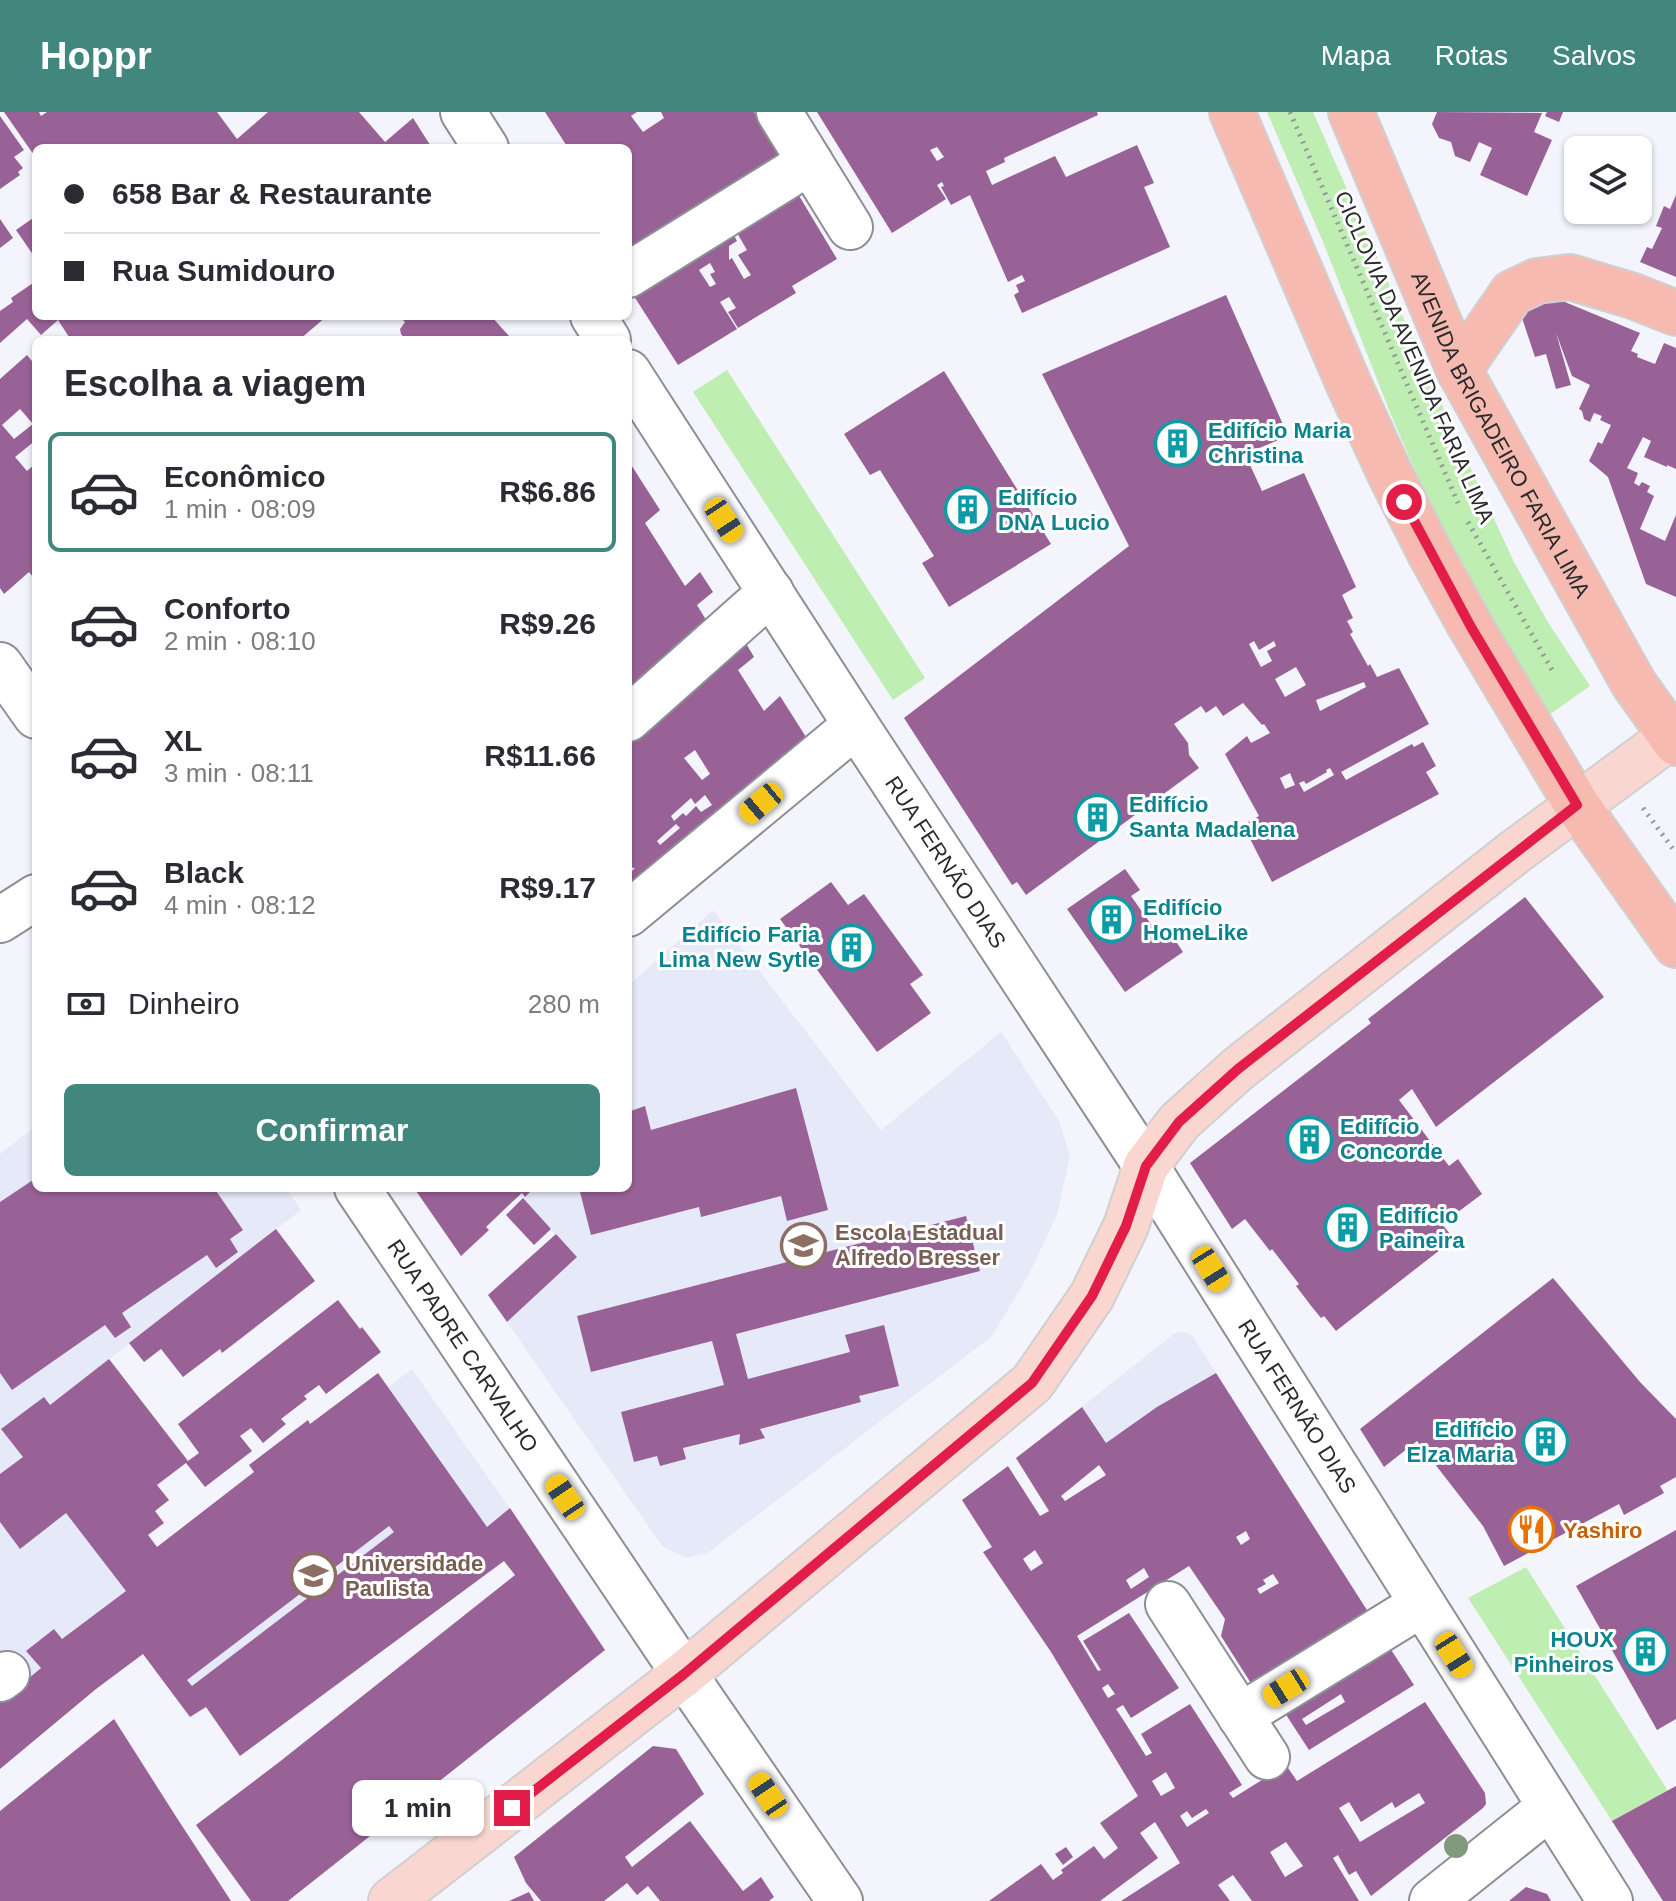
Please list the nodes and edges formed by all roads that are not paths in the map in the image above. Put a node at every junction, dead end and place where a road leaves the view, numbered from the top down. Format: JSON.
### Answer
{"nodes":[{"id":1,"x":779,"y":112,"type":"edge"},
{"id":2,"x":1232,"y":112,"type":"edge"},
{"id":3,"x":1351,"y":112,"type":"edge"},
{"id":4,"x":810,"y":162,"type":"junction"},
{"id":5,"x":850,"y":227,"type":"dead end"},
{"id":6,"x":632,"y":273,"type":"edge"},
{"id":7,"x":1676,"y":313,"type":"edge"},
{"id":8,"x":1459,"y":370,"type":"junction"},
{"id":9,"x":632,"y":378,"type":"edge"},
{"id":10,"x":771,"y":592,"type":"junction"},
{"id":11,"x":0,"y":665,"type":"edge"},
{"id":12,"x":32,"y":710,"type":"edge"},
{"id":13,"x":632,"y":715,"type":"edge"},
{"id":14,"x":856,"y":725,"type":"junction"},
{"id":15,"x":1674,"y":738,"type":"edge"},
{"id":16,"x":1577,"y":805,"type":"junction"},
{"id":17,"x":32,"y":900,"type":"edge"},
{"id":18,"x":632,"y":911,"type":"edge"},
{"id":19,"x":0,"y":920,"type":"edge"},
{"id":20,"x":1676,"y":945,"type":"edge"},
{"id":21,"x":1146,"y":1166,"type":"junction"},
{"id":22,"x":360,"y":1192,"type":"edge"},
{"id":23,"x":1168,"y":1604,"type":"dead end"},
{"id":24,"x":1422,"y":1604,"type":"junction"},
{"id":25,"x":684,"y":1674,"type":"junction"},
{"id":26,"x":1240,"y":1716,"type":"junction"},
{"id":27,"x":1267,"y":1757,"type":"dead end"},
{"id":28,"x":1550,"y":1807,"type":"junction"},
{"id":29,"x":391,"y":1901,"type":"edge"},
{"id":30,"x":840,"y":1901,"type":"edge"},
{"id":31,"x":1432,"y":1901,"type":"edge"},
{"id":32,"x":1610,"y":1901,"type":"edge"}],
"edges":[{"from":1,"to":4,"type":"street"},
{"from":2,"to":16,"type":"highway"},
{"from":3,"to":8,"type":"highway","name":"AVENIDA BRIGADEIRO FARIA LIMA"},
{"from":4,"to":5,"type":"street"},
{"from":4,"to":6,"type":"street"},
{"from":7,"to":8,"type":"highway"},
{"from":8,"to":15,"type":"highway","name":"AVENIDA BRIGADEIRO FARIA LIMA"},
{"from":9,"to":10,"type":"street","name":"RUA FERNÃO DIAS"},
{"from":10,"to":13,"type":"street"},
{"from":10,"to":14,"type":"street","name":"RUA FERNÃO DIAS"},
{"from":11,"to":12,"type":"street"},
{"from":14,"to":18,"type":"street"},
{"from":14,"to":21,"type":"street","name":"RUA FERNÃO DIAS"},
{"from":15,"to":16,"type":"main road"},
{"from":16,"to":20,"type":"highway"},
{"from":16,"to":21,"type":"main road"},
{"from":17,"to":19,"type":"street"},
{"from":21,"to":24,"type":"street","name":"RUA FERNÃO DIAS"},
{"from":21,"to":25,"type":"main road"},
{"from":22,"to":25,"type":"street","name":"RUA PADRE CARVALHO"},
{"from":23,"to":26,"type":"street"},
{"from":24,"to":26,"type":"street"},
{"from":24,"to":28,"type":"street","name":"RUA FERNÃO DIAS"},
{"from":25,"to":29,"type":"main road"},
{"from":25,"to":30,"type":"street","name":"RUA PADRE CARVALHO"},
{"from":26,"to":27,"type":"street"},
{"from":28,"to":31,"type":"street"},
{"from":28,"to":32,"type":"street","name":"RUA FERNÃO DIAS"}]}
